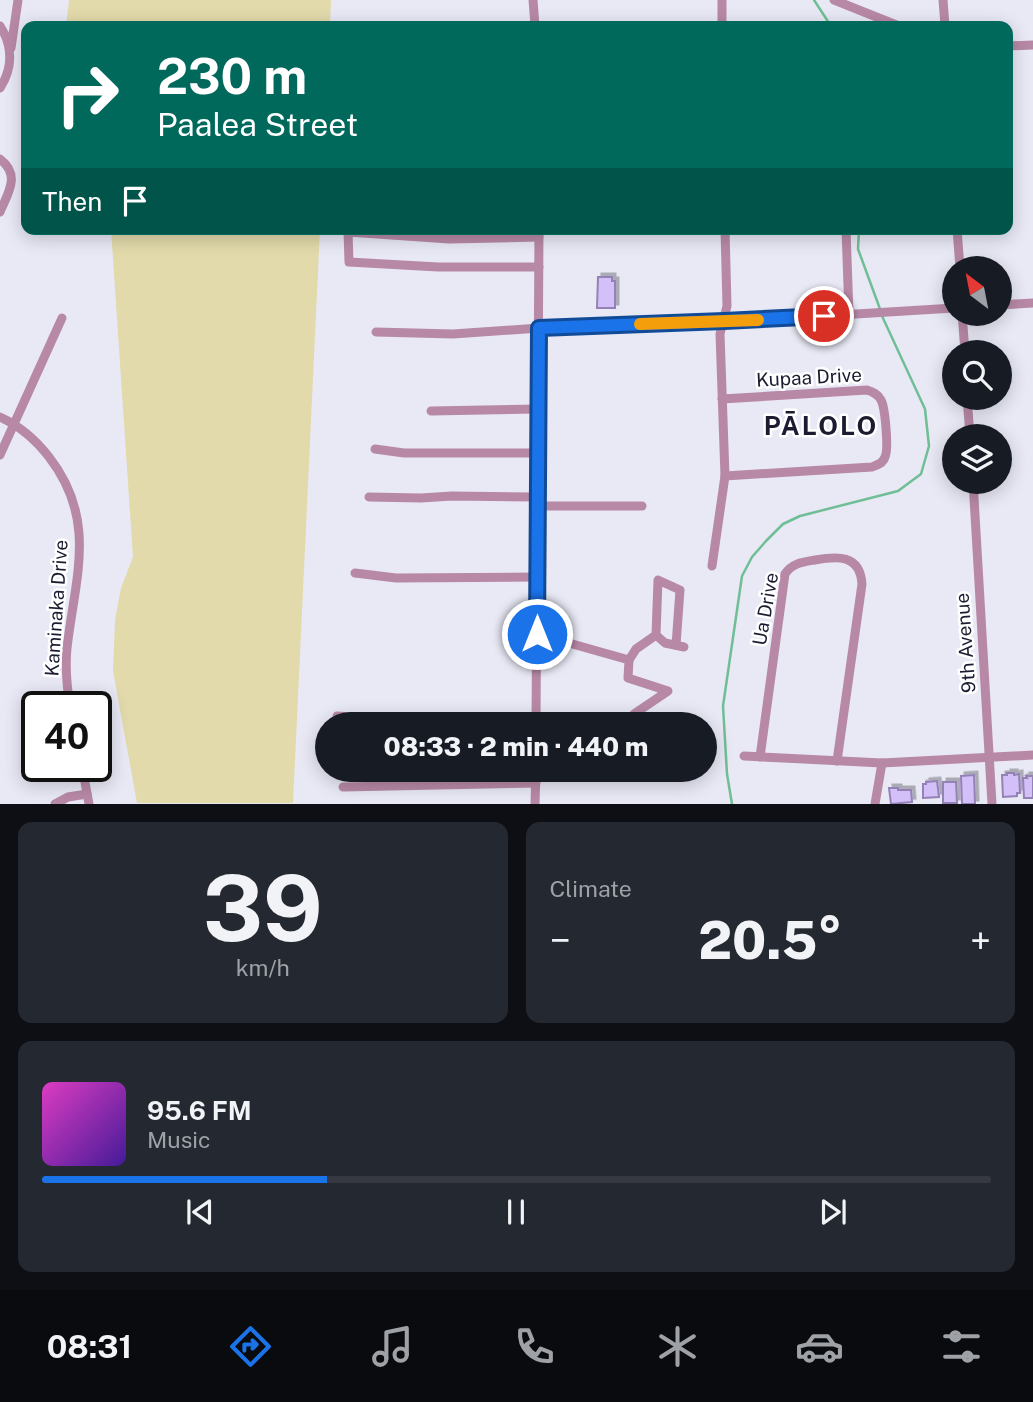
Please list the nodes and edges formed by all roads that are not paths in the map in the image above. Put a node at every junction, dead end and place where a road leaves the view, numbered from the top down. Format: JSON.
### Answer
{"nodes":[{"id":1,"x":18,"y":0,"type":"edge"},
{"id":2,"x":533,"y":0,"type":"edge"},
{"id":3,"x":722,"y":0,"type":"edge"},
{"id":4,"x":834,"y":0,"type":"edge"},
{"id":5,"x":943,"y":0,"type":"edge"},
{"id":6,"x":534,"y":21,"type":"edge"},
{"id":7,"x":722,"y":21,"type":"edge"},
{"id":8,"x":886,"y":21,"type":"edge"},
{"id":9,"x":945,"y":21,"type":"edge"},
{"id":10,"x":0,"y":26,"type":"edge"},
{"id":11,"x":1033,"y":45,"type":"edge"},
{"id":12,"x":1013,"y":46,"type":"edge"},
{"id":13,"x":10,"y":53,"type":"junction"},
{"id":14,"x":0,"y":88,"type":"edge"},
{"id":15,"x":0,"y":159,"type":"edge"},
{"id":16,"x":0,"y":212,"type":"edge"},
{"id":17,"x":348,"y":235,"type":"edge"},
{"id":18,"x":391,"y":235,"type":"edge"},
{"id":19,"x":509,"y":235,"type":"edge"},
{"id":20,"x":539,"y":235,"type":"edge"},
{"id":21,"x":725,"y":235,"type":"edge"},
{"id":22,"x":846,"y":235,"type":"edge"},
{"id":23,"x":957,"y":235,"type":"edge"},
{"id":24,"x":959,"y":256,"type":"edge"},
{"id":25,"x":539,"y":267,"type":"junction"},
{"id":26,"x":1033,"y":303,"type":"edge"},
{"id":27,"x":1012,"y":304,"type":"edge"},
{"id":28,"x":942,"y":308,"type":"edge"},
{"id":29,"x":849,"y":314,"type":"junction"},
{"id":30,"x":62,"y":318,"type":"dead end"},
{"id":31,"x":724,"y":321,"type":"junction"},
{"id":32,"x":539,"y":328,"type":"junction"},
{"id":33,"x":376,"y":332,"type":"dead end"},
{"id":34,"x":722,"y":399,"type":"junction"},
{"id":35,"x":538,"y":409,"type":"junction"},
{"id":36,"x":431,"y":411,"type":"dead end"},
{"id":37,"x":0,"y":417,"type":"edge"},
{"id":38,"x":14,"y":424,"type":"junction"},
{"id":39,"x":375,"y":449,"type":"dead end"},
{"id":40,"x":537,"y":453,"type":"junction"},
{"id":41,"x":0,"y":455,"type":"edge"},
{"id":42,"x":724,"y":476,"type":"junction"},
{"id":43,"x":974,"y":494,"type":"edge"},
{"id":44,"x":369,"y":498,"type":"dead end"},
{"id":45,"x":537,"y":502,"type":"junction"},
{"id":46,"x":642,"y":506,"type":"dead end"},
{"id":47,"x":712,"y":566,"type":"dead end"},
{"id":48,"x":355,"y":573,"type":"dead end"},
{"id":49,"x":537,"y":577,"type":"junction"},
{"id":50,"x":537,"y":634,"type":"junction"},
{"id":51,"x":656,"y":635,"type":"junction"},
{"id":52,"x":629,"y":660,"type":"junction"},
{"id":53,"x":67,"y":691,"type":"edge"},
{"id":54,"x":536,"y":712,"type":"edge"},
{"id":55,"x":637,"y":712,"type":"edge"},
{"id":56,"x":1033,"y":755,"type":"edge"},
{"id":57,"x":744,"y":756,"type":"dead end"},
{"id":58,"x":760,"y":757,"type":"junction"},
{"id":59,"x":990,"y":757,"type":"junction"},
{"id":60,"x":837,"y":761,"type":"junction"},
{"id":61,"x":882,"y":764,"type":"junction"},
{"id":62,"x":536,"y":783,"type":"joint"},
{"id":63,"x":343,"y":787,"type":"dead end"},
{"id":64,"x":88,"y":799,"type":"edge"},
{"id":65,"x":55,"y":803,"type":"edge"},
{"id":66,"x":535,"y":803,"type":"edge"},
{"id":67,"x":875,"y":803,"type":"edge"},
{"id":68,"x":992,"y":803,"type":"edge"}],
"edges":[{"from":1,"to":13,"type":"street"},
{"from":2,"to":6,"type":"street"},
{"from":3,"to":7,"type":"street"},
{"from":4,"to":8,"type":"street"},
{"from":5,"to":9,"type":"street"},
{"from":10,"to":13,"type":"street"},
{"from":11,"to":12,"type":"street"},
{"from":13,"to":14,"type":"street"},
{"from":15,"to":16,"type":"street"},
{"from":17,"to":25,"type":"street"},
{"from":18,"to":19,"type":"street"},
{"from":20,"to":25,"type":"street"},
{"from":21,"to":31,"type":"street"},
{"from":22,"to":29,"type":"street"},
{"from":23,"to":24,"type":"street"},
{"from":25,"to":32,"type":"street"},
{"from":26,"to":27,"type":"street"},
{"from":28,"to":29,"type":"street"},
{"from":29,"to":31,"type":"street"},
{"from":30,"to":38,"type":"street"},
{"from":31,"to":32,"type":"street"},
{"from":31,"to":34,"type":"street"},
{"from":32,"to":33,"type":"street"},
{"from":32,"to":35,"type":"street"},
{"from":34,"to":42,"type":"street"},
{"from":34,"to":42,"type":"street","name":"Kupaa Drive"},
{"from":35,"to":36,"type":"street"},
{"from":35,"to":40,"type":"street"},
{"from":37,"to":38,"type":"street","name":"Kaminaka Drive"},
{"from":38,"to":41,"type":"street"},
{"from":38,"to":53,"type":"street","name":"Kaminaka Drive"},
{"from":39,"to":40,"type":"street"},
{"from":40,"to":45,"type":"street"},
{"from":42,"to":47,"type":"street"},
{"from":43,"to":59,"type":"street","name":"9th Avenue"},
{"from":44,"to":45,"type":"street"},
{"from":45,"to":46,"type":"street"},
{"from":45,"to":49,"type":"street"},
{"from":48,"to":49,"type":"street"},
{"from":49,"to":50,"type":"street"},
{"from":50,"to":52,"type":"street"},
{"from":50,"to":54,"type":"street"},
{"from":51,"to":51,"type":"street"},
{"from":51,"to":52,"type":"street"},
{"from":52,"to":55,"type":"street"},
{"from":56,"to":59,"type":"street"},
{"from":57,"to":58,"type":"street"},
{"from":58,"to":60,"type":"street"},
{"from":58,"to":60,"type":"street","name":"Ua Drive"},
{"from":59,"to":61,"type":"street"},
{"from":59,"to":68,"type":"street","name":"9th Avenue"},
{"from":60,"to":61,"type":"street"},
{"from":61,"to":67,"type":"street"},
{"from":62,"to":63,"type":"street"},
{"from":62,"to":66,"type":"street"},
{"from":64,"to":65,"type":"street"}]}
